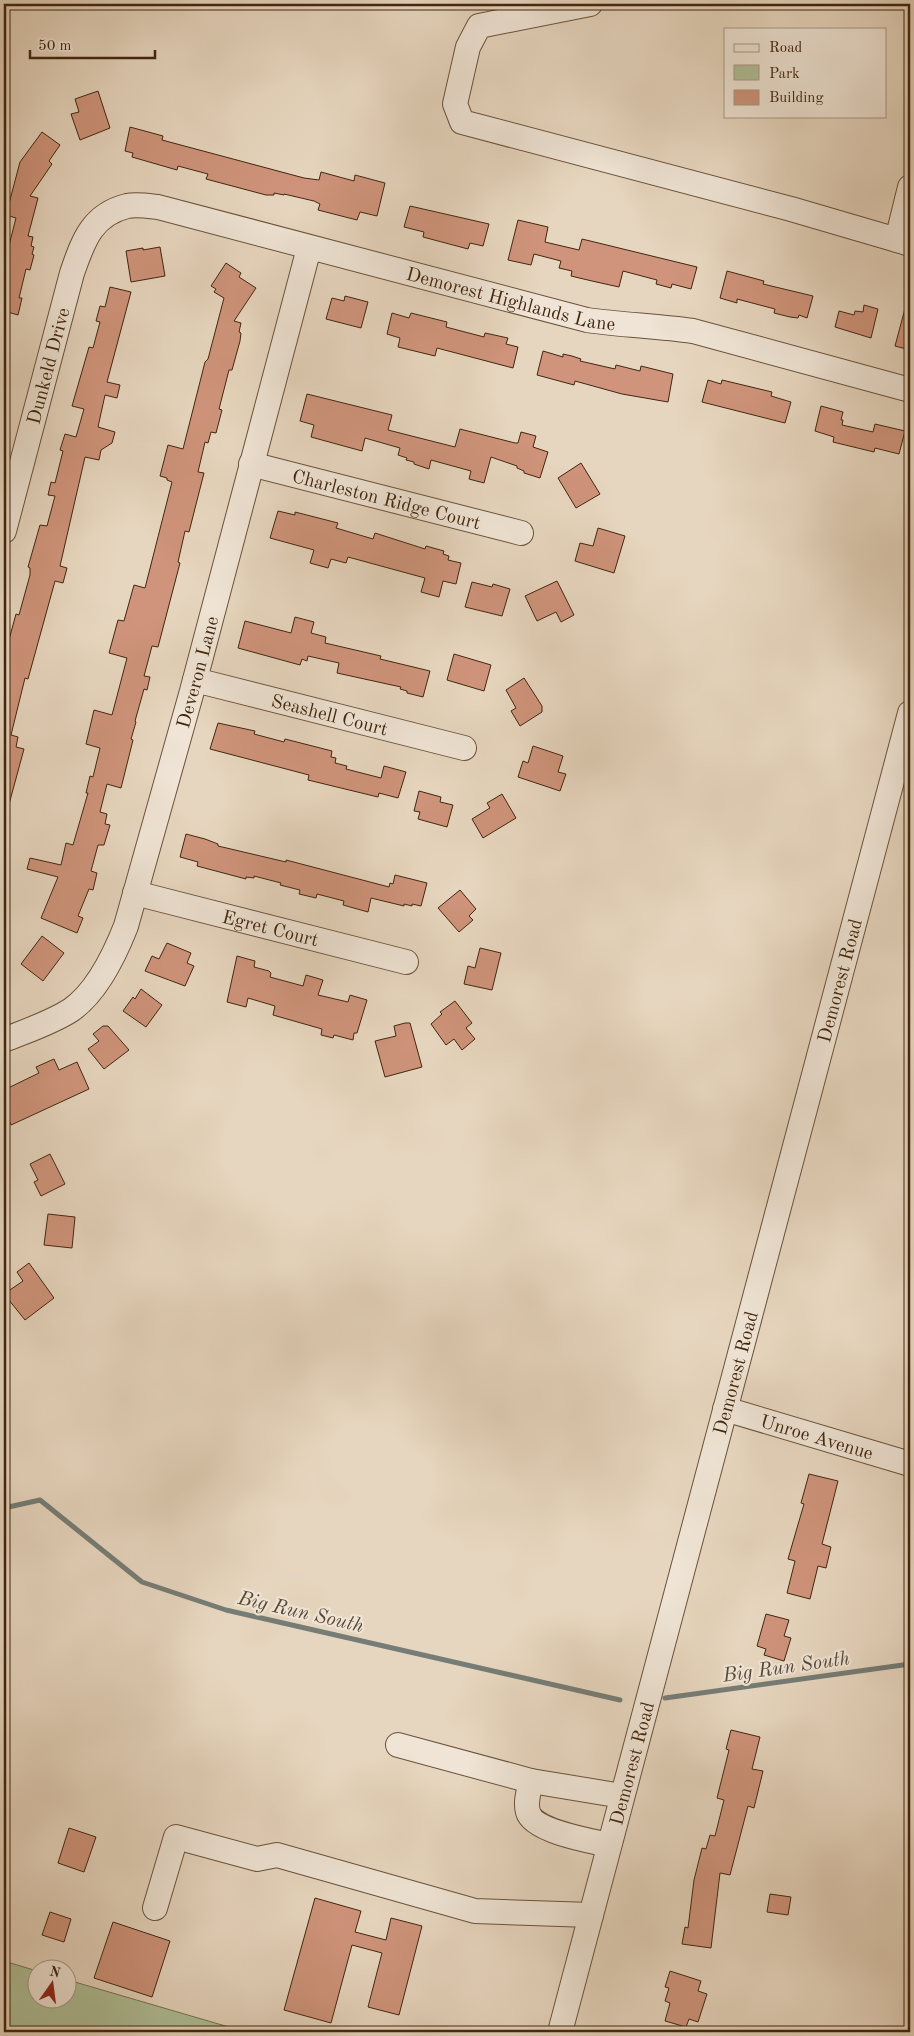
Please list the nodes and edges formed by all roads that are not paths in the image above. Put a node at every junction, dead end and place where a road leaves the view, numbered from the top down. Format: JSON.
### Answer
{"nodes":[{"id":1,"x":590,"y":4,"type":"edge"},
{"id":2,"x":910,"y":188,"type":"edge"},
{"id":3,"x":112,"y":212,"type":"joint"},
{"id":4,"x":904,"y":242,"type":"edge"},
{"id":5,"x":308,"y":248,"type":"junction"},
{"id":6,"x":910,"y":390,"type":"edge"},
{"id":7,"x":252,"y":464,"type":"junction"},
{"id":8,"x":4,"y":531,"type":"edge"},
{"id":9,"x":521,"y":533,"type":"dead end"},
{"id":10,"x":195,"y":680,"type":"junction"},
{"id":11,"x":910,"y":712,"type":"edge"},
{"id":12,"x":464,"y":748,"type":"dead end"},
{"id":13,"x":135,"y":893,"type":"junction"},
{"id":14,"x":406,"y":962,"type":"dead end"},
{"id":15,"x":4,"y":1040,"type":"edge"},
{"id":16,"x":726,"y":1409,"type":"junction"},
{"id":17,"x":910,"y":1464,"type":"edge"},
{"id":18,"x":398,"y":1745,"type":"dead end"},
{"id":19,"x":531,"y":1781,"type":"junction"},
{"id":20,"x":622,"y":1796,"type":"junction"},
{"id":21,"x":609,"y":1845,"type":"junction"},
{"id":22,"x":155,"y":1908,"type":"dead end"},
{"id":23,"x":591,"y":1915,"type":"junction"},
{"id":24,"x":560,"y":2032,"type":"edge"}],
"edges":[{"from":1,"to":4,"type":"street"},
{"from":2,"to":4,"type":"street"},
{"from":3,"to":5,"type":"street","name":"Demorest Highlands Lane"},
{"from":3,"to":8,"type":"street","name":"Dunkeld Drive"},
{"from":5,"to":6,"type":"street","name":"Demorest Highlands Lane"},
{"from":5,"to":7,"type":"street","name":"Deveron Lane"},
{"from":7,"to":9,"type":"street","name":"Charleston Ridge Court"},
{"from":7,"to":10,"type":"street","name":"Deveron Lane"},
{"from":10,"to":12,"type":"street","name":"Seashell Court"},
{"from":10,"to":13,"type":"street","name":"Deveron Lane"},
{"from":11,"to":16,"type":"street","name":"Demorest Road"},
{"from":13,"to":14,"type":"street","name":"Egret Court"},
{"from":13,"to":15,"type":"street","name":"Deveron Lane"},
{"from":16,"to":17,"type":"street","name":"Unroe Avenue"},
{"from":16,"to":20,"type":"street","name":"Demorest Road"},
{"from":18,"to":19,"type":"street"},
{"from":19,"to":20,"type":"street"},
{"from":19,"to":21,"type":"street"},
{"from":20,"to":21,"type":"street","name":"Demorest Road"},
{"from":21,"to":23,"type":"street","name":"Demorest Road"},
{"from":22,"to":23,"type":"street"},
{"from":23,"to":24,"type":"street","name":"Demorest Road"}]}
